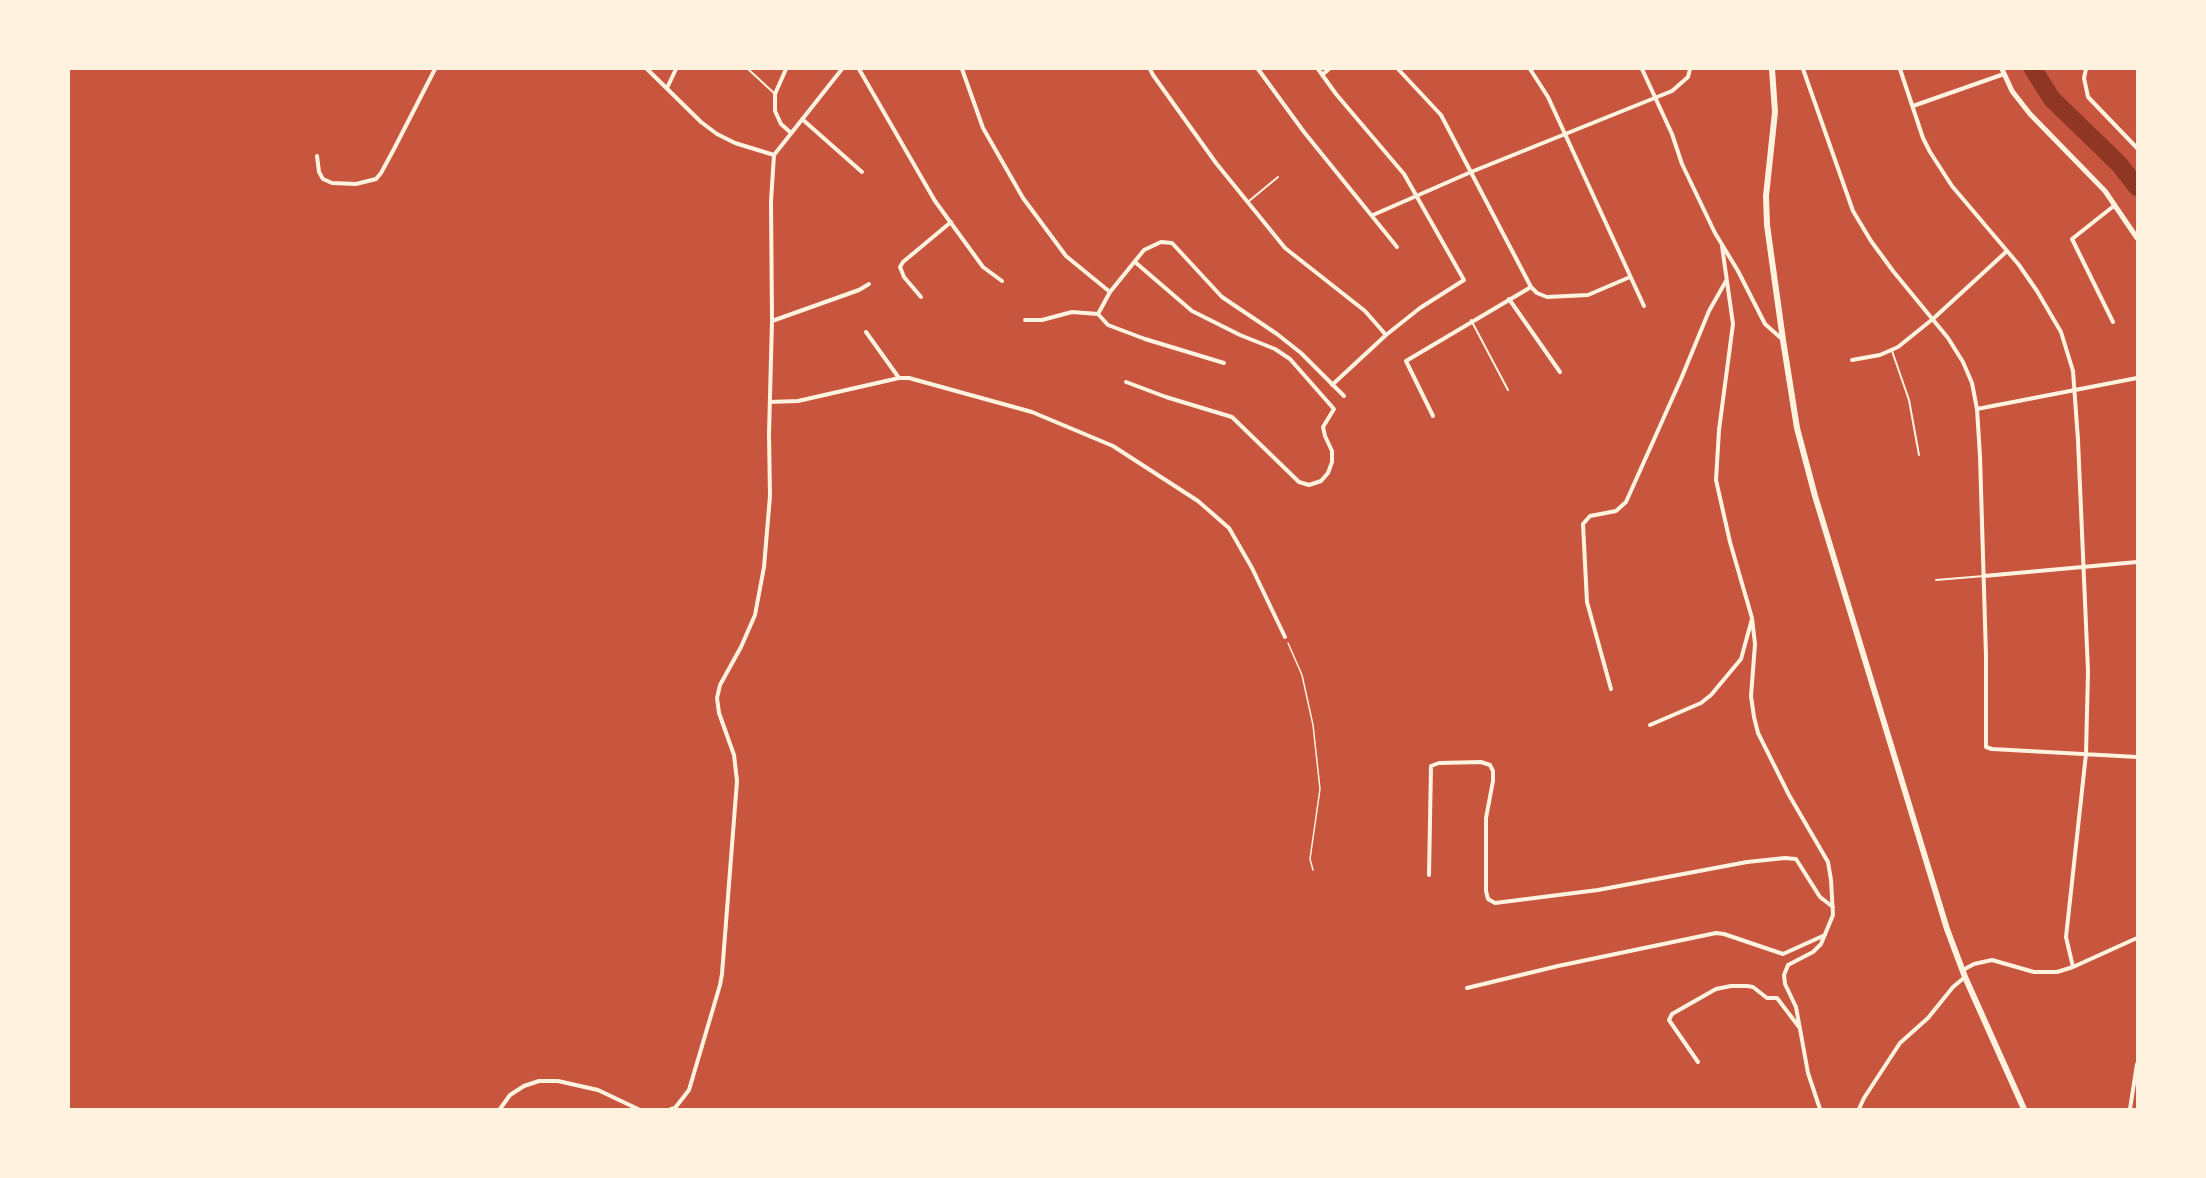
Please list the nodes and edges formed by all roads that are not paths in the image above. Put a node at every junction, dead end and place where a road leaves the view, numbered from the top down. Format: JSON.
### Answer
{"nodes":[{"id":1,"x":435,"y":69,"type":"edge"},
{"id":2,"x":647,"y":69,"type":"edge"},
{"id":3,"x":676,"y":69,"type":"edge"},
{"id":4,"x":748,"y":69,"type":"edge"},
{"id":5,"x":786,"y":69,"type":"edge"},
{"id":6,"x":842,"y":69,"type":"edge"},
{"id":7,"x":859,"y":69,"type":"edge"},
{"id":8,"x":962,"y":69,"type":"edge"},
{"id":9,"x":1150,"y":69,"type":"edge"},
{"id":10,"x":1258,"y":69,"type":"edge"},
{"id":11,"x":1318,"y":69,"type":"edge"},
{"id":12,"x":1329,"y":69,"type":"edge"},
{"id":13,"x":1398,"y":69,"type":"edge"},
{"id":14,"x":1530,"y":69,"type":"edge"},
{"id":15,"x":1642,"y":69,"type":"edge"},
{"id":16,"x":1690,"y":69,"type":"edge"},
{"id":17,"x":1772,"y":69,"type":"edge"},
{"id":18,"x":1803,"y":69,"type":"edge"},
{"id":19,"x":1900,"y":69,"type":"edge"},
{"id":20,"x":2086,"y":69,"type":"edge"},
{"id":21,"x":2003,"y":71,"type":"edge"},
{"id":22,"x":1322,"y":75,"type":"junction"},
{"id":23,"x":668,"y":88,"type":"junction"},
{"id":24,"x":776,"y":94,"type":"junction"},
{"id":25,"x":1655,"y":98,"type":"junction"},
{"id":26,"x":1913,"y":106,"type":"junction"},
{"id":27,"x":802,"y":119,"type":"junction"},
{"id":28,"x":790,"y":132,"type":"junction"},
{"id":29,"x":1565,"y":133,"type":"junction"},
{"id":30,"x":2137,"y":148,"type":"edge"},
{"id":31,"x":774,"y":155,"type":"junction"},
{"id":32,"x":317,"y":156,"type":"dead end"},
{"id":33,"x":862,"y":172,"type":"dead end"},
{"id":34,"x":1471,"y":172,"type":"junction"},
{"id":35,"x":1278,"y":177,"type":"dead end"},
{"id":36,"x":1416,"y":195,"type":"junction"},
{"id":37,"x":1247,"y":202,"type":"junction"},
{"id":38,"x":2115,"y":205,"type":"junction"},
{"id":39,"x":1373,"y":215,"type":"junction"},
{"id":40,"x":951,"y":222,"type":"junction"},
{"id":41,"x":2137,"y":238,"type":"edge"},
{"id":42,"x":1722,"y":246,"type":"junction"},
{"id":43,"x":1397,"y":247,"type":"dead end"},
{"id":44,"x":2007,"y":251,"type":"junction"},
{"id":45,"x":1135,"y":262,"type":"junction"},
{"id":46,"x":1630,"y":277,"type":"junction"},
{"id":47,"x":1002,"y":281,"type":"dead end"},
{"id":48,"x":1726,"y":281,"type":"junction"},
{"id":49,"x":870,"y":284,"type":"dead end"},
{"id":50,"x":1531,"y":287,"type":"junction"},
{"id":51,"x":1110,"y":292,"type":"junction"},
{"id":52,"x":921,"y":297,"type":"dead end"},
{"id":53,"x":1509,"y":299,"type":"junction"},
{"id":54,"x":1644,"y":306,"type":"dead end"},
{"id":55,"x":1098,"y":314,"type":"junction"},
{"id":56,"x":1934,"y":318,"type":"junction"},
{"id":57,"x":1025,"y":320,"type":"dead end"},
{"id":58,"x":1471,"y":320,"type":"junction"},
{"id":59,"x":772,"y":321,"type":"junction"},
{"id":60,"x":2113,"y":322,"type":"dead end"},
{"id":61,"x":866,"y":332,"type":"dead end"},
{"id":62,"x":1386,"y":335,"type":"junction"},
{"id":63,"x":1783,"y":340,"type":"junction"},
{"id":64,"x":1892,"y":351,"type":"junction"},
{"id":65,"x":1852,"y":360,"type":"dead end"},
{"id":66,"x":1224,"y":363,"type":"dead end"},
{"id":67,"x":1560,"y":372,"type":"dead end"},
{"id":68,"x":899,"y":378,"type":"junction"},
{"id":69,"x":2137,"y":378,"type":"edge"},
{"id":70,"x":1126,"y":382,"type":"dead end"},
{"id":71,"x":1332,"y":385,"type":"junction"},
{"id":72,"x":1508,"y":390,"type":"dead end"},
{"id":73,"x":2075,"y":391,"type":"junction"},
{"id":74,"x":1344,"y":396,"type":"dead end"},
{"id":75,"x":770,"y":402,"type":"junction"},
{"id":76,"x":1977,"y":409,"type":"junction"},
{"id":77,"x":1433,"y":416,"type":"dead end"},
{"id":78,"x":1919,"y":454,"type":"dead end"},
{"id":79,"x":2136,"y":562,"type":"edge"},
{"id":80,"x":2085,"y":567,"type":"junction"},
{"id":81,"x":1984,"y":576,"type":"junction"},
{"id":82,"x":1936,"y":580,"type":"dead end"},
{"id":83,"x":1752,"y":618,"type":"junction"},
{"id":84,"x":1285,"y":637,"type":"road end"},
{"id":85,"x":1611,"y":689,"type":"dead end"},
{"id":86,"x":1650,"y":725,"type":"dead end"},
{"id":87,"x":2086,"y":754,"type":"junction"},
{"id":88,"x":2137,"y":757,"type":"edge"},
{"id":89,"x":1429,"y":875,"type":"dead end"},
{"id":90,"x":1834,"y":907,"type":"junction"},
{"id":91,"x":1825,"y":934,"type":"junction"},
{"id":92,"x":2137,"y":938,"type":"edge"},
{"id":93,"x":2073,"y":967,"type":"junction"},
{"id":94,"x":1964,"y":974,"type":"junction"},
{"id":95,"x":1467,"y":988,"type":"dead end"},
{"id":96,"x":1800,"y":1027,"type":"junction"},
{"id":97,"x":1698,"y":1062,"type":"dead end"},
{"id":98,"x":2137,"y":1064,"type":"edge"},
{"id":99,"x":2135,"y":1093,"type":"edge"},
{"id":100,"x":500,"y":1109,"type":"edge"},
{"id":101,"x":638,"y":1109,"type":"edge"},
{"id":102,"x":670,"y":1109,"type":"edge"},
{"id":103,"x":1820,"y":1109,"type":"edge"},
{"id":104,"x":1859,"y":1109,"type":"edge"},
{"id":105,"x":2024,"y":1109,"type":"edge"},
{"id":106,"x":2130,"y":1109,"type":"edge"}],
"edges":[{"from":1,"to":32,"type":"street"},
{"from":2,"to":23,"type":"street"},
{"from":3,"to":23,"type":"street"},
{"from":4,"to":24,"type":"lane"},
{"from":5,"to":24,"type":"street"},
{"from":6,"to":27,"type":"street"},
{"from":7,"to":40,"type":"street"},
{"from":8,"to":51,"type":"street"},
{"from":9,"to":37,"type":"street"},
{"from":10,"to":39,"type":"street"},
{"from":11,"to":22,"type":"street"},
{"from":12,"to":22,"type":"street"},
{"from":13,"to":34,"type":"street"},
{"from":14,"to":29,"type":"street"},
{"from":15,"to":25,"type":"street"},
{"from":16,"to":25,"type":"street"},
{"from":17,"to":63,"type":"main road"},
{"from":18,"to":56,"type":"street"},
{"from":19,"to":26,"type":"street"},
{"from":20,"to":30,"type":"street"},
{"from":21,"to":26,"type":"street"},
{"from":21,"to":38,"type":"street"},
{"from":22,"to":36,"type":"street"},
{"from":23,"to":31,"type":"street"},
{"from":24,"to":28,"type":"street"},
{"from":25,"to":29,"type":"street"},
{"from":25,"to":42,"type":"street"},
{"from":26,"to":44,"type":"street"},
{"from":27,"to":28,"type":"street"},
{"from":27,"to":33,"type":"street"},
{"from":28,"to":31,"type":"street"},
{"from":29,"to":34,"type":"street"},
{"from":29,"to":46,"type":"street"},
{"from":31,"to":59,"type":"street"},
{"from":34,"to":36,"type":"street"},
{"from":34,"to":50,"type":"street"},
{"from":35,"to":37,"type":"lane"},
{"from":36,"to":39,"type":"street"},
{"from":36,"to":62,"type":"street"},
{"from":37,"to":62,"type":"street"},
{"from":38,"to":41,"type":"street"},
{"from":38,"to":60,"type":"street"},
{"from":39,"to":43,"type":"street"},
{"from":40,"to":47,"type":"street"},
{"from":40,"to":52,"type":"street"},
{"from":42,"to":48,"type":"street"},
{"from":42,"to":63,"type":"street"},
{"from":44,"to":56,"type":"street"},
{"from":44,"to":73,"type":"street"},
{"from":45,"to":51,"type":"street"},
{"from":45,"to":70,"type":"street"},
{"from":45,"to":71,"type":"street"},
{"from":46,"to":50,"type":"street"},
{"from":46,"to":54,"type":"street"},
{"from":48,"to":83,"type":"street"},
{"from":48,"to":85,"type":"street"},
{"from":49,"to":59,"type":"street"},
{"from":50,"to":53,"type":"street"},
{"from":51,"to":55,"type":"street"},
{"from":53,"to":58,"type":"street"},
{"from":53,"to":67,"type":"street"},
{"from":55,"to":57,"type":"street"},
{"from":55,"to":66,"type":"street"},
{"from":56,"to":64,"type":"street"},
{"from":56,"to":76,"type":"street"},
{"from":58,"to":72,"type":"lane"},
{"from":58,"to":77,"type":"street"},
{"from":59,"to":75,"type":"street"},
{"from":61,"to":68,"type":"street"},
{"from":62,"to":71,"type":"street"},
{"from":63,"to":94,"type":"main road"},
{"from":64,"to":65,"type":"street"},
{"from":64,"to":78,"type":"lane"},
{"from":68,"to":75,"type":"street"},
{"from":68,"to":84,"type":"street"},
{"from":69,"to":73,"type":"street"},
{"from":71,"to":74,"type":"street"},
{"from":73,"to":76,"type":"street"},
{"from":73,"to":80,"type":"street"},
{"from":75,"to":102,"type":"street"},
{"from":76,"to":81,"type":"street"},
{"from":79,"to":80,"type":"street"},
{"from":80,"to":81,"type":"street"},
{"from":80,"to":87,"type":"street"},
{"from":81,"to":82,"type":"lane"},
{"from":81,"to":87,"type":"street"},
{"from":83,"to":86,"type":"street"},
{"from":83,"to":90,"type":"street"},
{"from":87,"to":88,"type":"street"},
{"from":87,"to":93,"type":"street"},
{"from":89,"to":90,"type":"street"},
{"from":90,"to":91,"type":"street"},
{"from":91,"to":95,"type":"street"},
{"from":91,"to":96,"type":"street"},
{"from":92,"to":93,"type":"street"},
{"from":93,"to":94,"type":"street"},
{"from":94,"to":104,"type":"street"},
{"from":94,"to":105,"type":"main road"},
{"from":96,"to":97,"type":"street"},
{"from":96,"to":103,"type":"street"},
{"from":98,"to":99,"type":"street"},
{"from":99,"to":106,"type":"street"},
{"from":100,"to":101,"type":"street"}]}
